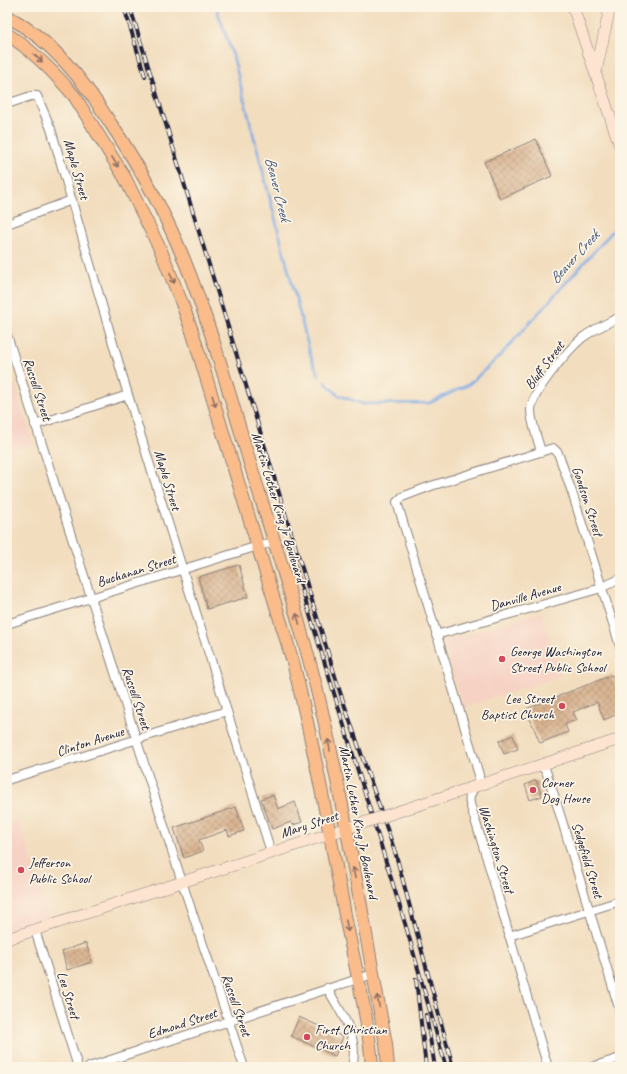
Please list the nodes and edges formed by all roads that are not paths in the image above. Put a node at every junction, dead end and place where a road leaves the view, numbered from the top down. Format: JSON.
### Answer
{"nodes":[{"id":1,"x":573,"y":7,"type":"edge"},
{"id":2,"x":610,"y":7,"type":"edge"},
{"id":3,"x":7,"y":16,"type":"edge"},
{"id":4,"x":7,"y":34,"type":"edge"},
{"id":5,"x":596,"y":73,"type":"junction"},
{"id":6,"x":7,"y":104,"type":"edge"},
{"id":7,"x":620,"y":146,"type":"edge"},
{"id":8,"x":72,"y":200,"type":"junction"},
{"id":9,"x":7,"y":224,"type":"edge"},
{"id":10,"x":620,"y":317,"type":"edge"},
{"id":11,"x":7,"y":335,"type":"edge"},
{"id":12,"x":128,"y":395,"type":"junction"},
{"id":13,"x":35,"y":425,"type":"junction"},
{"id":14,"x":541,"y":452,"type":"junction"},
{"id":15,"x":274,"y":542,"type":"junction"},
{"id":16,"x":258,"y":546,"type":"junction"},
{"id":17,"x":182,"y":570,"type":"junction"},
{"id":18,"x":620,"y":579,"type":"edge"},
{"id":19,"x":601,"y":587,"type":"junction"},
{"id":20,"x":91,"y":597,"type":"junction"},
{"id":21,"x":7,"y":624,"type":"edge"},
{"id":22,"x":436,"y":635,"type":"junction"},
{"id":23,"x":620,"y":646,"type":"edge"},
{"id":24,"x":227,"y":711,"type":"junction"},
{"id":25,"x":620,"y":739,"type":"edge"},
{"id":26,"x":137,"y":740,"type":"junction"},
{"id":27,"x":539,"y":765,"type":"junction"},
{"id":28,"x":7,"y":780,"type":"edge"},
{"id":29,"x":475,"y":787,"type":"junction"},
{"id":30,"x":346,"y":828,"type":"junction"},
{"id":31,"x":330,"y":833,"type":"junction"},
{"id":32,"x":271,"y":852,"type":"junction"},
{"id":33,"x":182,"y":882,"type":"junction"},
{"id":34,"x":620,"y":901,"type":"edge"},
{"id":35,"x":589,"y":910,"type":"junction"},
{"id":36,"x":35,"y":930,"type":"junction"},
{"id":37,"x":509,"y":936,"type":"junction"},
{"id":38,"x":7,"y":939,"type":"edge"},
{"id":39,"x":373,"y":974,"type":"junction"},
{"id":40,"x":357,"y":979,"type":"junction"},
{"id":41,"x":326,"y":988,"type":"junction"},
{"id":42,"x":620,"y":1011,"type":"edge"},
{"id":43,"x":229,"y":1021,"type":"junction"},
{"id":44,"x":620,"y":1058,"type":"edge"},
{"id":45,"x":78,"y":1067,"type":"edge"},
{"id":46,"x":89,"y":1067,"type":"edge"},
{"id":47,"x":244,"y":1067,"type":"edge"},
{"id":48,"x":352,"y":1067,"type":"edge"},
{"id":49,"x":372,"y":1067,"type":"edge"},
{"id":50,"x":388,"y":1067,"type":"edge"},
{"id":51,"x":548,"y":1067,"type":"edge"},
{"id":52,"x":592,"y":1067,"type":"edge"}],
"edges":[{"from":1,"to":5,"type":"main road"},
{"from":2,"to":5,"type":"main road"},
{"from":3,"to":15,"type":"main road","name":"Martin Luther King Jr Boulevard"},
{"from":4,"to":16,"type":"main road","one_way":true},
{"from":5,"to":7,"type":"main road"},
{"from":6,"to":8,"type":"street","name":"Maple Street"},
{"from":8,"to":9,"type":"street"},
{"from":8,"to":12,"type":"street","name":"Maple Street"},
{"from":10,"to":14,"type":"street","name":"Bluff Street"},
{"from":11,"to":13,"type":"street","name":"Russell Street"},
{"from":12,"to":13,"type":"street"},
{"from":12,"to":17,"type":"street","name":"Maple Street"},
{"from":13,"to":20,"type":"street","name":"Russell Street"},
{"from":14,"to":19,"type":"street","name":"Goodson Street"},
{"from":14,"to":22,"type":"street","name":"Washington Street"},
{"from":15,"to":16,"type":"street","name":"Buchanan Street"},
{"from":30,"to":15,"type":"main road","name":"Martin Luther King Jr Boulevard","one_way":true},
{"from":16,"to":17,"type":"street","name":"Buchanan Street"},
{"from":16,"to":31,"type":"main road"},
{"from":17,"to":20,"type":"street","name":"Buchanan Street"},
{"from":17,"to":24,"type":"street","name":"Maple Street"},
{"from":18,"to":19,"type":"street","name":"Danville Avenue"},
{"from":19,"to":22,"type":"street","name":"Danville Avenue"},
{"from":19,"to":23,"type":"street","name":"Goodson Street"},
{"from":20,"to":21,"type":"street","name":"Buchanan Street"},
{"from":20,"to":26,"type":"street","name":"Russell Street"},
{"from":22,"to":29,"type":"street","name":"Washington Street"},
{"from":24,"to":26,"type":"street","name":"Clinton Avenue"},
{"from":24,"to":32,"type":"street","name":"Maple Street"},
{"from":25,"to":27,"type":"main road","name":"Mary Street"},
{"from":26,"to":28,"type":"street","name":"Clinton Avenue"},
{"from":26,"to":33,"type":"street","name":"Russell Street"},
{"from":27,"to":29,"type":"main road","name":"Mary Street"},
{"from":27,"to":35,"type":"street","name":"Sedgefield Street"},
{"from":29,"to":30,"type":"main road","name":"Mary Street","bridge":true},
{"from":29,"to":37,"type":"street","name":"Washington Street"},
{"from":30,"to":31,"type":"main road","name":"Mary Street"},
{"from":39,"to":30,"type":"main road","name":"Martin Luther King Jr Boulevard","one_way":true},
{"from":31,"to":32,"type":"main road","name":"Mary Street"},
{"from":31,"to":40,"type":"main road","one_way":true},
{"from":32,"to":33,"type":"main road","name":"Mary Street"},
{"from":33,"to":36,"type":"main road","name":"Mary Street"},
{"from":33,"to":43,"type":"street","name":"Russell Street"},
{"from":34,"to":35,"type":"street"},
{"from":35,"to":37,"type":"street"},
{"from":35,"to":42,"type":"street","name":"Sedgefield Street"},
{"from":36,"to":38,"type":"main road","name":"Mary Street"},
{"from":36,"to":45,"type":"street","name":"Lee Street"},
{"from":37,"to":51,"type":"street","name":"Washington Street"},
{"from":39,"to":40,"type":"street","name":"Edmond Street"},
{"from":50,"to":39,"type":"main road","name":"Martin Luther King Jr Boulevard","one_way":true},
{"from":40,"to":41,"type":"street","name":"Edmond Street"},
{"from":40,"to":49,"type":"main road"},
{"from":41,"to":43,"type":"street","name":"Edmond Street"},
{"from":41,"to":48,"type":"street"},
{"from":43,"to":46,"type":"street","name":"Edmond Street"},
{"from":43,"to":47,"type":"street","name":"Russell Street"},
{"from":44,"to":52,"type":"street"}]}
